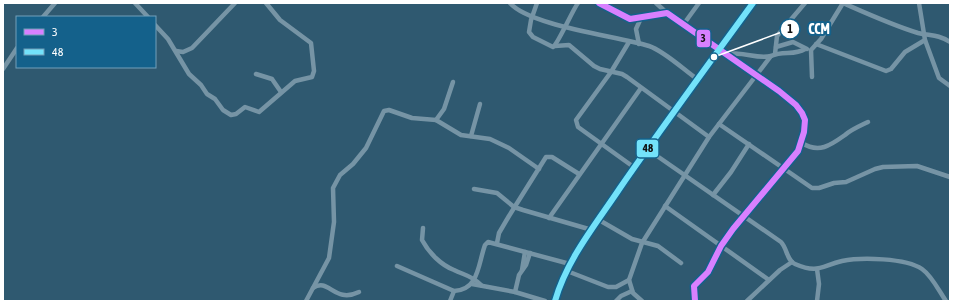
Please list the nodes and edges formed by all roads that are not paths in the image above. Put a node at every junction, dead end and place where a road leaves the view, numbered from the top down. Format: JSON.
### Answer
{"nodes":[{"id":1,"x":55,"y":3,"type":"edge"},
{"id":2,"x":135,"y":3,"type":"edge"},
{"id":3,"x":235,"y":3,"type":"edge"},
{"id":4,"x":266,"y":3,"type":"edge"},
{"id":5,"x":510,"y":3,"type":"edge"},
{"id":6,"x":537,"y":3,"type":"edge"},
{"id":7,"x":578,"y":3,"type":"edge"},
{"id":8,"x":598,"y":3,"type":"edge"},
{"id":9,"x":656,"y":3,"type":"edge"},
{"id":10,"x":700,"y":3,"type":"edge"},
{"id":11,"x":752,"y":3,"type":"edge"},
{"id":12,"x":806,"y":3,"type":"edge"},
{"id":13,"x":843,"y":3,"type":"edge"},
{"id":14,"x":919,"y":3,"type":"edge"},
{"id":15,"x":667,"y":13,"type":"junction"},
{"id":16,"x":44,"y":16,"type":"edge"},
{"id":17,"x":147,"y":16,"type":"edge"},
{"id":18,"x":532,"y":16,"type":"junction"},
{"id":19,"x":641,"y":18,"type":"junction"},
{"id":20,"x":683,"y":25,"type":"junction"},
{"id":21,"x":156,"y":26,"type":"edge"},
{"id":22,"x":564,"y":26,"type":"junction"},
{"id":23,"x":924,"y":34,"type":"junction"},
{"id":24,"x":925,"y":40,"type":"junction"},
{"id":25,"x":629,"y":42,"type":"junction"},
{"id":26,"x":950,"y":42,"type":"edge"},
{"id":27,"x":639,"y":44,"type":"junction"},
{"id":28,"x":816,"y":44,"type":"junction"},
{"id":29,"x":555,"y":46,"type":"junction"},
{"id":30,"x":776,"y":47,"type":"junction"},
{"id":31,"x":805,"y":49,"type":"junction"},
{"id":32,"x":16,"y":50,"type":"edge"},
{"id":33,"x":720,"y":50,"type":"junction"},
{"id":34,"x":811,"y":50,"type":"junction"},
{"id":35,"x":176,"y":51,"type":"junction"},
{"id":36,"x":726,"y":54,"type":"junction"},
{"id":37,"x":773,"y":55,"type":"junction"},
{"id":38,"x":3,"y":70,"type":"edge"},
{"id":39,"x":611,"y":72,"type":"junction"},
{"id":40,"x":256,"y":74,"type":"dead end"},
{"id":41,"x":757,"y":76,"type":"junction"},
{"id":42,"x":812,"y":77,"type":"dead end"},
{"id":43,"x":697,"y":79,"type":"junction"},
{"id":44,"x":453,"y":82,"type":"dead end"},
{"id":45,"x":950,"y":86,"type":"edge"},
{"id":46,"x":641,"y":88,"type":"junction"},
{"id":47,"x":281,"y":92,"type":"junction"},
{"id":48,"x":480,"y":104,"type":"dead end"},
{"id":49,"x":674,"y":110,"type":"junction"},
{"id":50,"x":436,"y":120,"type":"junction"},
{"id":51,"x":868,"y":122,"type":"dead end"},
{"id":52,"x":719,"y":124,"type":"junction"},
{"id":53,"x":471,"y":136,"type":"junction"},
{"id":54,"x":709,"y":137,"type":"junction"},
{"id":55,"x":802,"y":143,"type":"junction"},
{"id":56,"x":600,"y":144,"type":"junction"},
{"id":57,"x":749,"y":144,"type":"junction"},
{"id":58,"x":647,"y":149,"type":"junction"},
{"id":59,"x":634,"y":168,"type":"junction"},
{"id":60,"x":784,"y":168,"type":"junction"},
{"id":61,"x":539,"y":169,"type":"junction"},
{"id":62,"x":579,"y":174,"type":"junction"},
{"id":63,"x":685,"y":175,"type":"junction"},
{"id":64,"x":950,"y":177,"type":"edge"},
{"id":65,"x":474,"y":189,"type":"dead end"},
{"id":66,"x":713,"y":195,"type":"junction"},
{"id":67,"x":665,"y":206,"type":"junction"},
{"id":68,"x":514,"y":207,"type":"junction"},
{"id":69,"x":744,"y":216,"type":"junction"},
{"id":70,"x":549,"y":218,"type":"junction"},
{"id":71,"x":599,"y":220,"type":"junction"},
{"id":72,"x":423,"y":228,"type":"dead end"},
{"id":73,"x":592,"y":230,"type":"junction"},
{"id":74,"x":497,"y":243,"type":"junction"},
{"id":75,"x":642,"y":243,"type":"junction"},
{"id":76,"x":721,"y":246,"type":"junction"},
{"id":77,"x":527,"y":252,"type":"junction"},
{"id":78,"x":792,"y":262,"type":"junction"},
{"id":79,"x":681,"y":263,"type":"dead end"},
{"id":80,"x":570,"y":264,"type":"junction"},
{"id":81,"x":397,"y":266,"type":"dead end"},
{"id":82,"x":817,"y":270,"type":"junction"},
{"id":83,"x":567,"y":271,"type":"junction"},
{"id":84,"x":474,"y":278,"type":"junction"},
{"id":85,"x":629,"y":280,"type":"junction"},
{"id":86,"x":769,"y":280,"type":"junction"},
{"id":87,"x":472,"y":284,"type":"junction"},
{"id":88,"x":481,"y":285,"type":"junction"},
{"id":89,"x":313,"y":288,"type":"junction"},
{"id":90,"x":454,"y":291,"type":"junction"},
{"id":91,"x":632,"y":291,"type":"junction"},
{"id":92,"x":359,"y":292,"type":"dead end"},
{"id":93,"x":515,"y":292,"type":"junction"},
{"id":94,"x":306,"y":301,"type":"edge"},
{"id":95,"x":450,"y":301,"type":"edge"},
{"id":96,"x":545,"y":301,"type":"edge"},
{"id":97,"x":556,"y":301,"type":"edge"},
{"id":98,"x":616,"y":301,"type":"edge"},
{"id":99,"x":642,"y":301,"type":"edge"},
{"id":100,"x":695,"y":301,"type":"edge"},
{"id":101,"x":747,"y":301,"type":"edge"},
{"id":102,"x":817,"y":301,"type":"edge"},
{"id":103,"x":946,"y":301,"type":"edge"}],
"edges":[{"from":1,"to":16,"type":"street"},
{"from":2,"to":17,"type":"street"},
{"from":3,"to":35,"type":"street"},
{"from":4,"to":47,"type":"street"},
{"from":5,"to":18,"type":"street"},
{"from":6,"to":18,"type":"street"},
{"from":7,"to":22,"type":"street"},
{"from":8,"to":19,"type":"street"},
{"from":9,"to":15,"type":"street"},
{"from":10,"to":20,"type":"street"},
{"from":11,"to":33,"type":"main road"},
{"from":12,"to":30,"type":"street"},
{"from":13,"to":23,"type":"street"},
{"from":13,"to":28,"type":"street"},
{"from":14,"to":23,"type":"street"},
{"from":15,"to":19,"type":"street"},
{"from":15,"to":20,"type":"street"},
{"from":18,"to":22,"type":"street"},
{"from":18,"to":29,"type":"street"},
{"from":19,"to":27,"type":"street"},
{"from":20,"to":33,"type":"street"},
{"from":21,"to":35,"type":"street"},
{"from":22,"to":25,"type":"street"},
{"from":22,"to":29,"type":"street"},
{"from":23,"to":24,"type":"street"},
{"from":23,"to":26,"type":"street"},
{"from":24,"to":28,"type":"street"},
{"from":24,"to":45,"type":"street"},
{"from":25,"to":27,"type":"street"},
{"from":25,"to":39,"type":"street"},
{"from":27,"to":43,"type":"street"},
{"from":28,"to":34,"type":"street"},
{"from":29,"to":39,"type":"street"},
{"from":30,"to":31,"type":"street"},
{"from":30,"to":37,"type":"street"},
{"from":31,"to":34,"type":"street"},
{"from":31,"to":37,"type":"street"},
{"from":32,"to":38,"type":"street"},
{"from":33,"to":36,"type":"street"},
{"from":33,"to":43,"type":"main road"},
{"from":34,"to":42,"type":"street"},
{"from":35,"to":47,"type":"street"},
{"from":36,"to":37,"type":"street"},
{"from":36,"to":41,"type":"street"},
{"from":37,"to":41,"type":"street"},
{"from":39,"to":46,"type":"street"},
{"from":39,"to":56,"type":"street"},
{"from":40,"to":47,"type":"street"},
{"from":41,"to":52,"type":"street"},
{"from":41,"to":55,"type":"street"},
{"from":43,"to":49,"type":"main road"},
{"from":44,"to":50,"type":"street"},
{"from":46,"to":49,"type":"street"},
{"from":46,"to":56,"type":"street"},
{"from":48,"to":53,"type":"street"},
{"from":49,"to":54,"type":"street"},
{"from":49,"to":58,"type":"main road"},
{"from":50,"to":53,"type":"street"},
{"from":50,"to":89,"type":"street"},
{"from":51,"to":55,"type":"street"},
{"from":52,"to":54,"type":"street"},
{"from":52,"to":57,"type":"street"},
{"from":53,"to":61,"type":"street"},
{"from":54,"to":63,"type":"street"},
{"from":55,"to":60,"type":"street"},
{"from":56,"to":59,"type":"street"},
{"from":56,"to":62,"type":"street"},
{"from":57,"to":60,"type":"street"},
{"from":57,"to":66,"type":"street"},
{"from":58,"to":59,"type":"main road"},
{"from":58,"to":63,"type":"street"},
{"from":59,"to":71,"type":"main road"},
{"from":60,"to":64,"type":"street"},
{"from":60,"to":69,"type":"street"},
{"from":61,"to":62,"type":"street"},
{"from":61,"to":68,"type":"street"},
{"from":62,"to":70,"type":"street"},
{"from":63,"to":66,"type":"street"},
{"from":63,"to":67,"type":"street"},
{"from":65,"to":68,"type":"street"},
{"from":66,"to":69,"type":"street"},
{"from":67,"to":75,"type":"street"},
{"from":67,"to":76,"type":"street"},
{"from":68,"to":70,"type":"street"},
{"from":68,"to":74,"type":"street"},
{"from":69,"to":76,"type":"street"},
{"from":69,"to":78,"type":"street"},
{"from":70,"to":73,"type":"street"},
{"from":71,"to":73,"type":"main road"},
{"from":71,"to":75,"type":"street"},
{"from":72,"to":84,"type":"street"},
{"from":73,"to":80,"type":"main road"},
{"from":74,"to":77,"type":"street"},
{"from":74,"to":84,"type":"street"},
{"from":75,"to":79,"type":"street"},
{"from":75,"to":85,"type":"street"},
{"from":76,"to":86,"type":"street"},
{"from":76,"to":100,"type":"street"},
{"from":77,"to":80,"type":"street"},
{"from":77,"to":93,"type":"street"},
{"from":78,"to":82,"type":"street"},
{"from":78,"to":86,"type":"street"},
{"from":80,"to":83,"type":"main road"},
{"from":81,"to":90,"type":"street"},
{"from":82,"to":102,"type":"street"},
{"from":82,"to":103,"type":"street"},
{"from":83,"to":85,"type":"street"},
{"from":83,"to":97,"type":"main road"},
{"from":84,"to":87,"type":"street"},
{"from":84,"to":88,"type":"street"},
{"from":85,"to":91,"type":"street"},
{"from":86,"to":101,"type":"street"},
{"from":87,"to":88,"type":"street"},
{"from":87,"to":90,"type":"street"},
{"from":88,"to":93,"type":"street"},
{"from":89,"to":92,"type":"street"},
{"from":89,"to":94,"type":"street"},
{"from":90,"to":95,"type":"street"},
{"from":91,"to":98,"type":"street"},
{"from":91,"to":99,"type":"street"},
{"from":93,"to":96,"type":"street"}]}
